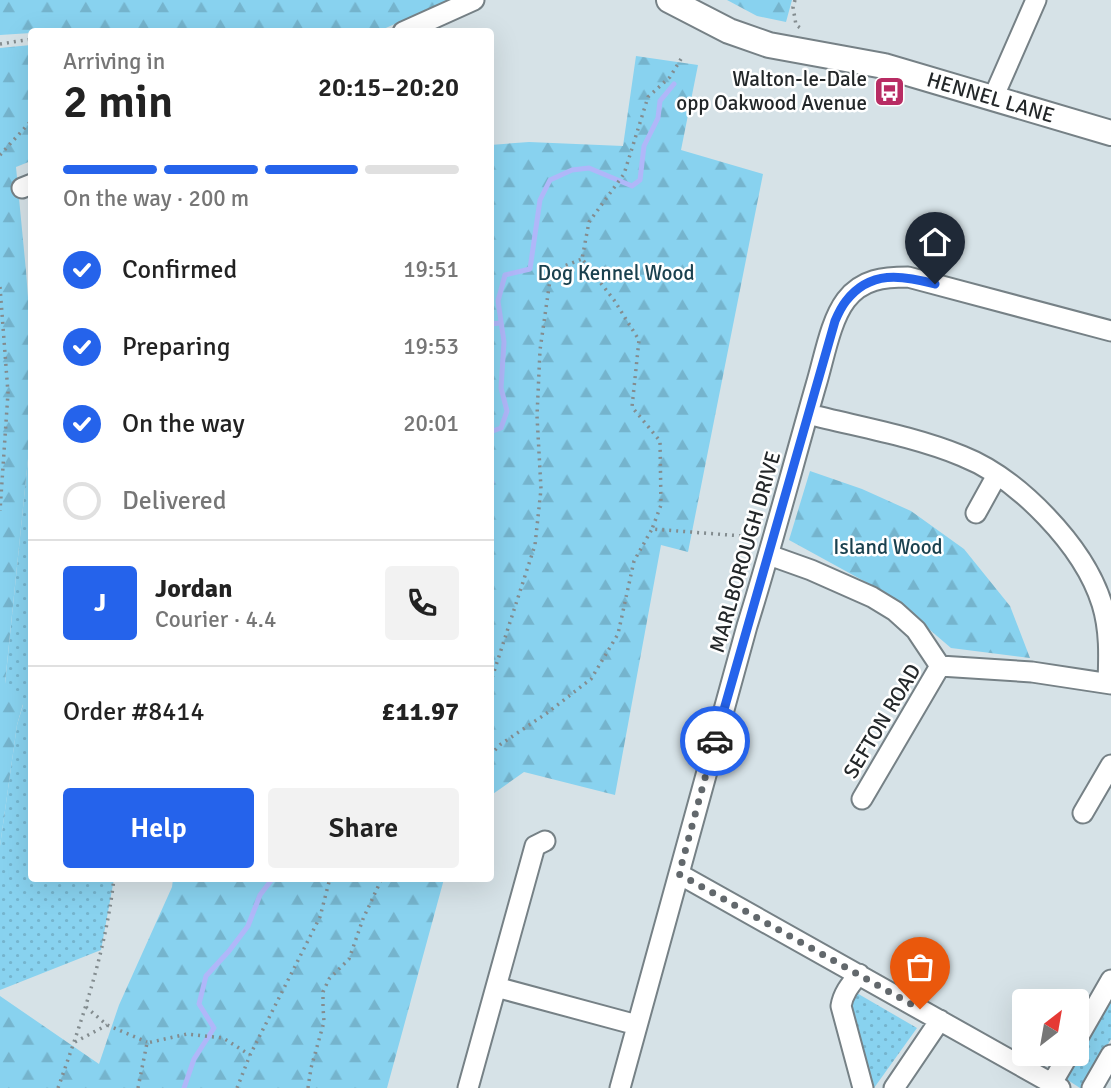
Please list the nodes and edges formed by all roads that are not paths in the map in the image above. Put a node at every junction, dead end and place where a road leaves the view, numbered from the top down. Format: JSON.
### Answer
{"nodes":[{"id":1,"x":474,"y":0,"type":"edge"},
{"id":2,"x":1036,"y":0,"type":"edge"},
{"id":3,"x":683,"y":3,"type":"edge"},
{"id":4,"x":412,"y":28,"type":"edge"},
{"id":5,"x":993,"y":98,"type":"junction"},
{"id":6,"x":1111,"y":133,"type":"edge"},
{"id":7,"x":1111,"y":331,"type":"edge"},
{"id":8,"x":808,"y":414,"type":"junction"},
{"id":9,"x":997,"y":475,"type":"junction"},
{"id":10,"x":976,"y":513,"type":"dead end"},
{"id":11,"x":769,"y":555,"type":"junction"},
{"id":12,"x":940,"y":666,"type":"junction"},
{"id":13,"x":1110,"y":684,"type":"edge"},
{"id":14,"x":1111,"y":765,"type":"edge"},
{"id":15,"x":862,"y":799,"type":"dead end"},
{"id":16,"x":1083,"y":813,"type":"dead end"},
{"id":17,"x":545,"y":841,"type":"dead end"},
{"id":18,"x":679,"y":874,"type":"junction"},
{"id":19,"x":859,"y":974,"type":"junction"},
{"id":20,"x":1111,"y":980,"type":"edge"},
{"id":21,"x":496,"y":987,"type":"junction"},
{"id":22,"x":1089,"y":1018,"type":"edge"},
{"id":23,"x":940,"y":1020,"type":"junction"},
{"id":24,"x":637,"y":1025,"type":"junction"},
{"id":25,"x":1111,"y":1055,"type":"edge"},
{"id":26,"x":1064,"y":1066,"type":"edge"},
{"id":27,"x":1056,"y":1086,"type":"edge"},
{"id":28,"x":468,"y":1088,"type":"edge"},
{"id":29,"x":620,"y":1088,"type":"edge"},
{"id":30,"x":863,"y":1088,"type":"edge"},
{"id":31,"x":894,"y":1088,"type":"edge"},
{"id":32,"x":1092,"y":1088,"type":"edge"}],
"edges":[{"from":1,"to":4,"type":"street"},
{"from":2,"to":5,"type":"street"},
{"from":3,"to":5,"type":"main road","name":"HENNEL LANE"},
{"from":5,"to":6,"type":"main road","name":"HENNEL LANE"},
{"from":7,"to":8,"type":"street","name":"MARLBOROUGH DRIVE"},
{"from":8,"to":9,"type":"street"},
{"from":8,"to":11,"type":"street","name":"MARLBOROUGH DRIVE"},
{"from":9,"to":10,"type":"street"},
{"from":9,"to":13,"type":"street"},
{"from":11,"to":12,"type":"street"},
{"from":11,"to":18,"type":"street","name":"MARLBOROUGH DRIVE"},
{"from":12,"to":13,"type":"street"},
{"from":12,"to":15,"type":"street","name":"SEFTON ROAD"},
{"from":14,"to":16,"type":"street"},
{"from":17,"to":21,"type":"street"},
{"from":18,"to":19,"type":"street"},
{"from":18,"to":24,"type":"street","name":"MARLBOROUGH DRIVE"},
{"from":19,"to":23,"type":"street"},
{"from":19,"to":30,"type":"street"},
{"from":20,"to":22,"type":"street"},
{"from":21,"to":24,"type":"street"},
{"from":21,"to":28,"type":"street"},
{"from":23,"to":27,"type":"street"},
{"from":23,"to":31,"type":"street"},
{"from":24,"to":29,"type":"street","name":"MARLBOROUGH DRIVE"},
{"from":25,"to":32,"type":"street"},
{"from":26,"to":27,"type":"street"}]}
